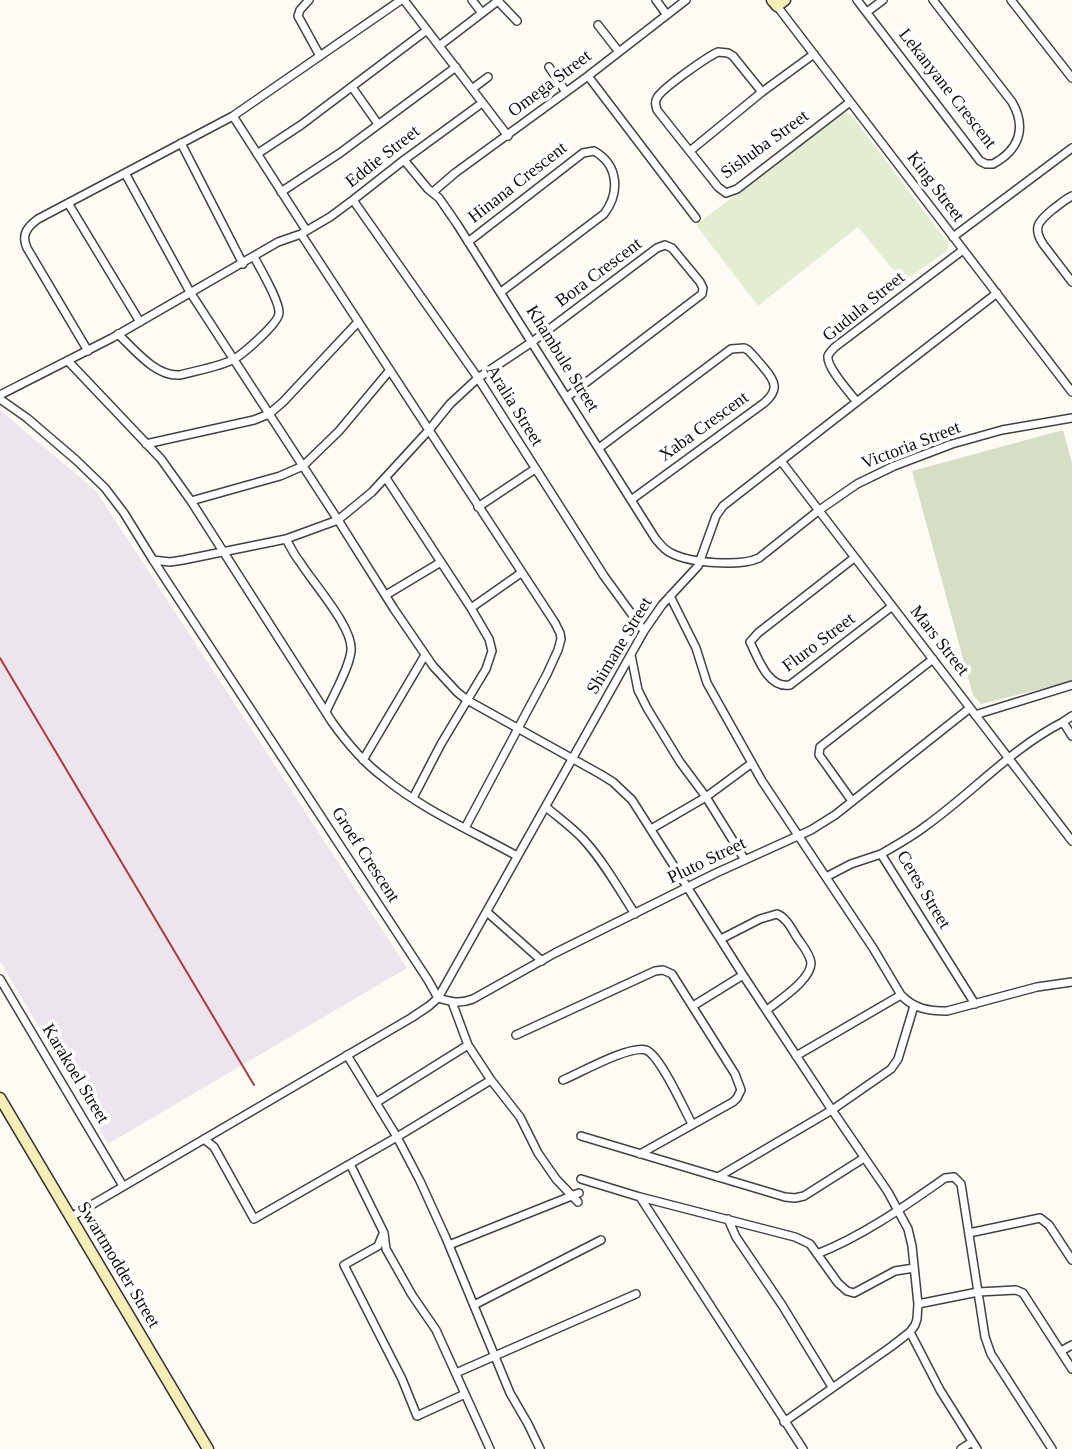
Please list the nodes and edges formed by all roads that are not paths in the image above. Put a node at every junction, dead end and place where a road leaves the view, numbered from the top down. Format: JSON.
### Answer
{"nodes":[{"id":1,"x":309,"y":0,"type":"edge"},
{"id":2,"x":402,"y":0,"type":"edge"},
{"id":3,"x":472,"y":0,"type":"edge"},
{"id":4,"x":499,"y":0,"type":"edge"},
{"id":5,"x":656,"y":0,"type":"edge"},
{"id":6,"x":686,"y":0,"type":"edge"},
{"id":7,"x":857,"y":0,"type":"edge"},
{"id":8,"x":883,"y":0,"type":"edge"},
{"id":9,"x":933,"y":0,"type":"edge"},
{"id":10,"x":1012,"y":0,"type":"edge"},
{"id":11,"x":778,"y":2,"type":"edge"},
{"id":12,"x":867,"y":12,"type":"junction"},
{"id":13,"x":482,"y":13,"type":"junction"},
{"id":14,"x":667,"y":15,"type":"junction"},
{"id":15,"x":517,"y":21,"type":"dead end"},
{"id":16,"x":598,"y":25,"type":"dead end"},
{"id":17,"x":427,"y":30,"type":"junction"},
{"id":18,"x":439,"y":46,"type":"junction"},
{"id":19,"x":619,"y":52,"type":"junction"},
{"id":20,"x":814,"y":54,"type":"junction"},
{"id":21,"x":320,"y":56,"type":"junction"},
{"id":22,"x":456,"y":67,"type":"junction"},
{"id":23,"x":550,"y":67,"type":"dead end"},
{"id":24,"x":587,"y":76,"type":"junction"},
{"id":25,"x":488,"y":77,"type":"dead end"},
{"id":26,"x":1072,"y":78,"type":"edge"},
{"id":27,"x":352,"y":87,"type":"junction"},
{"id":28,"x":472,"y":89,"type":"junction"},
{"id":29,"x":566,"y":92,"type":"junction"},
{"id":30,"x":762,"y":92,"type":"junction"},
{"id":31,"x":850,"y":102,"type":"junction"},
{"id":32,"x":482,"y":103,"type":"junction"},
{"id":33,"x":233,"y":116,"type":"junction"},
{"id":34,"x":378,"y":124,"type":"junction"},
{"id":35,"x":508,"y":136,"type":"junction"},
{"id":36,"x":181,"y":143,"type":"junction"},
{"id":37,"x":1072,"y":148,"type":"edge"},
{"id":38,"x":690,"y":151,"type":"junction"},
{"id":39,"x":257,"y":154,"type":"junction"},
{"id":40,"x":404,"y":160,"type":"junction"},
{"id":41,"x":125,"y":173,"type":"junction"},
{"id":42,"x":281,"y":192,"type":"junction"},
{"id":43,"x":433,"y":192,"type":"junction"},
{"id":44,"x":1072,"y":196,"type":"edge"},
{"id":45,"x":353,"y":200,"type":"junction"},
{"id":46,"x":68,"y":203,"type":"junction"},
{"id":47,"x":696,"y":218,"type":"dead end"},
{"id":48,"x":303,"y":232,"type":"junction"},
{"id":49,"x":953,"y":237,"type":"junction"},
{"id":50,"x":468,"y":242,"type":"junction"},
{"id":51,"x":963,"y":250,"type":"junction"},
{"id":52,"x":254,"y":257,"type":"junction"},
{"id":53,"x":243,"y":264,"type":"junction"},
{"id":54,"x":1072,"y":282,"type":"edge"},
{"id":55,"x":190,"y":292,"type":"junction"},
{"id":56,"x":501,"y":292,"type":"junction"},
{"id":57,"x":997,"y":293,"type":"junction"},
{"id":58,"x":140,"y":322,"type":"junction"},
{"id":59,"x":358,"y":322,"type":"junction"},
{"id":60,"x":118,"y":334,"type":"junction"},
{"id":61,"x":532,"y":342,"type":"junction"},
{"id":62,"x":88,"y":351,"type":"junction"},
{"id":63,"x":233,"y":360,"type":"junction"},
{"id":64,"x":68,"y":361,"type":"junction"},
{"id":65,"x":390,"y":370,"type":"junction"},
{"id":66,"x":478,"y":378,"type":"junction"},
{"id":67,"x":1072,"y":392,"type":"edge"},
{"id":68,"x":0,"y":397,"type":"edge"},
{"id":69,"x":567,"y":397,"type":"junction"},
{"id":70,"x":857,"y":402,"type":"junction"},
{"id":71,"x":269,"y":414,"type":"junction"},
{"id":72,"x":1072,"y":418,"type":"edge"},
{"id":73,"x":429,"y":430,"type":"junction"},
{"id":74,"x":146,"y":444,"type":"junction"},
{"id":75,"x":599,"y":448,"type":"junction"},
{"id":76,"x":781,"y":461,"type":"junction"},
{"id":77,"x":303,"y":466,"type":"junction"},
{"id":78,"x":535,"y":468,"type":"junction"},
{"id":79,"x":386,"y":478,"type":"junction"},
{"id":80,"x":631,"y":499,"type":"junction"},
{"id":81,"x":191,"y":501,"type":"junction"},
{"id":82,"x":478,"y":507,"type":"junction"},
{"id":83,"x":818,"y":511,"type":"junction"},
{"id":84,"x":338,"y":520,"type":"junction"},
{"id":85,"x":285,"y":538,"type":"junction"},
{"id":86,"x":222,"y":551,"type":"junction"},
{"id":87,"x":684,"y":558,"type":"junction"},
{"id":88,"x":855,"y":558,"type":"junction"},
{"id":89,"x":153,"y":560,"type":"junction"},
{"id":90,"x":701,"y":560,"type":"junction"},
{"id":91,"x":441,"y":562,"type":"junction"},
{"id":92,"x":521,"y":573,"type":"junction"},
{"id":93,"x":687,"y":577,"type":"junction"},
{"id":94,"x":386,"y":595,"type":"junction"},
{"id":95,"x":670,"y":596,"type":"junction"},
{"id":96,"x":891,"y":607,"type":"junction"},
{"id":97,"x":471,"y":608,"type":"junction"},
{"id":98,"x":644,"y":631,"type":"junction"},
{"id":99,"x":425,"y":655,"type":"junction"},
{"id":100,"x":631,"y":655,"type":"junction"},
{"id":101,"x":933,"y":659,"type":"junction"},
{"id":102,"x":1072,"y":685,"type":"edge"},
{"id":103,"x":467,"y":700,"type":"junction"},
{"id":104,"x":326,"y":712,"type":"junction"},
{"id":105,"x":973,"y":712,"type":"junction"},
{"id":106,"x":1072,"y":716,"type":"edge"},
{"id":107,"x":1063,"y":722,"type":"junction"},
{"id":108,"x":519,"y":727,"type":"junction"},
{"id":109,"x":1072,"y":736,"type":"edge"},
{"id":110,"x":573,"y":758,"type":"junction"},
{"id":111,"x":1007,"y":759,"type":"junction"},
{"id":112,"x":363,"y":760,"type":"junction"},
{"id":113,"x":752,"y":763,"type":"junction"},
{"id":114,"x":706,"y":797,"type":"junction"},
{"id":115,"x":413,"y":798,"type":"junction"},
{"id":116,"x":852,"y":801,"type":"junction"},
{"id":117,"x":546,"y":807,"type":"junction"},
{"id":118,"x":465,"y":828,"type":"junction"},
{"id":119,"x":651,"y":829,"type":"junction"},
{"id":120,"x":799,"y":835,"type":"junction"},
{"id":121,"x":1072,"y":841,"type":"edge"},
{"id":122,"x":881,"y":854,"type":"junction"},
{"id":123,"x":517,"y":856,"type":"junction"},
{"id":124,"x":745,"y":860,"type":"junction"},
{"id":125,"x":827,"y":877,"type":"junction"},
{"id":126,"x":688,"y":887,"type":"junction"},
{"id":127,"x":487,"y":912,"type":"junction"},
{"id":128,"x":635,"y":914,"type":"junction"},
{"id":129,"x":721,"y":939,"type":"junction"},
{"id":130,"x":542,"y":961,"type":"junction"},
{"id":131,"x":743,"y":975,"type":"junction"},
{"id":132,"x":0,"y":979,"type":"edge"},
{"id":133,"x":1072,"y":982,"type":"edge"},
{"id":134,"x":901,"y":995,"type":"junction"},
{"id":135,"x":438,"y":998,"type":"junction"},
{"id":136,"x":452,"y":1002,"type":"junction"},
{"id":137,"x":975,"y":1004,"type":"junction"},
{"id":138,"x":693,"y":1006,"type":"junction"},
{"id":139,"x":914,"y":1006,"type":"junction"},
{"id":140,"x":767,"y":1010,"type":"junction"},
{"id":141,"x":516,"y":1035,"type":"dead end"},
{"id":142,"x":468,"y":1045,"type":"junction"},
{"id":143,"x":347,"y":1055,"type":"junction"},
{"id":144,"x":796,"y":1056,"type":"junction"},
{"id":145,"x":491,"y":1080,"type":"junction"},
{"id":146,"x":564,"y":1080,"type":"dead end"},
{"id":147,"x":0,"y":1098,"type":"edge"},
{"id":148,"x":377,"y":1102,"type":"junction"},
{"id":149,"x":832,"y":1110,"type":"junction"},
{"id":150,"x":692,"y":1124,"type":"junction"},
{"id":151,"x":582,"y":1136,"type":"dead end"},
{"id":152,"x":397,"y":1137,"type":"junction"},
{"id":153,"x":204,"y":1139,"type":"junction"},
{"id":154,"x":640,"y":1154,"type":"junction"},
{"id":155,"x":864,"y":1158,"type":"junction"},
{"id":156,"x":350,"y":1164,"type":"junction"},
{"id":157,"x":718,"y":1177,"type":"junction"},
{"id":158,"x":580,"y":1185,"type":"junction"},
{"id":159,"x":123,"y":1186,"type":"junction"},
{"id":160,"x":640,"y":1197,"type":"junction"},
{"id":161,"x":578,"y":1202,"type":"dead end"},
{"id":162,"x":898,"y":1211,"type":"junction"},
{"id":163,"x":71,"y":1217,"type":"junction"},
{"id":164,"x":728,"y":1219,"type":"junction"},
{"id":165,"x":384,"y":1233,"type":"junction"},
{"id":166,"x":970,"y":1233,"type":"junction"},
{"id":167,"x":601,"y":1240,"type":"dead end"},
{"id":168,"x":449,"y":1245,"type":"junction"},
{"id":169,"x":817,"y":1254,"type":"junction"},
{"id":170,"x":1072,"y":1260,"type":"edge"},
{"id":171,"x":914,"y":1268,"type":"junction"},
{"id":172,"x":978,"y":1292,"type":"junction"},
{"id":173,"x":636,"y":1294,"type":"dead end"},
{"id":174,"x":700,"y":1297,"type":"dead end"},
{"id":175,"x":918,"y":1304,"type":"junction"},
{"id":176,"x":474,"y":1306,"type":"junction"},
{"id":177,"x":910,"y":1332,"type":"junction"},
{"id":178,"x":1072,"y":1345,"type":"edge"},
{"id":179,"x":1061,"y":1351,"type":"junction"},
{"id":180,"x":495,"y":1356,"type":"junction"},
{"id":181,"x":1072,"y":1369,"type":"edge"},
{"id":182,"x":456,"y":1373,"type":"junction"},
{"id":183,"x":832,"y":1387,"type":"junction"},
{"id":184,"x":466,"y":1394,"type":"junction"},
{"id":185,"x":784,"y":1422,"type":"junction"},
{"id":186,"x":974,"y":1446,"type":"edge"},
{"id":187,"x":208,"y":1449,"type":"edge"},
{"id":188,"x":491,"y":1449,"type":"edge"},
{"id":189,"x":540,"y":1449,"type":"edge"},
{"id":190,"x":803,"y":1449,"type":"edge"},
{"id":191,"x":961,"y":1449,"type":"edge"},
{"id":192,"x":1052,"y":1449,"type":"edge"}],
"edges":[{"from":1,"to":21,"type":"street"},
{"from":2,"to":17,"type":"street"},
{"from":2,"to":21,"type":"street"},
{"from":3,"to":13,"type":"street"},
{"from":4,"to":13,"type":"street"},
{"from":4,"to":15,"type":"street"},
{"from":5,"to":14,"type":"street"},
{"from":6,"to":14,"type":"street","name":"Omega Street"},
{"from":7,"to":12,"type":"street","name":"Lekanyane Crescent"},
{"from":8,"to":12,"type":"street"},
{"from":9,"to":12,"type":"street","name":"Lekanyane Crescent"},
{"from":10,"to":26,"type":"street"},
{"from":11,"to":20,"type":"street","name":"King Street"},
{"from":13,"to":18,"type":"street"},
{"from":14,"to":19,"type":"street","name":"Omega Street"},
{"from":16,"to":19,"type":"street"},
{"from":17,"to":18,"type":"street"},
{"from":17,"to":27,"type":"street"},
{"from":18,"to":22,"type":"street"},
{"from":19,"to":24,"type":"street","name":"Omega Street"},
{"from":20,"to":30,"type":"street"},
{"from":20,"to":31,"type":"street","name":"King Street"},
{"from":21,"to":33,"type":"street"},
{"from":22,"to":28,"type":"street"},
{"from":22,"to":34,"type":"street"},
{"from":23,"to":29,"type":"street"},
{"from":24,"to":29,"type":"street","name":"Omega Street"},
{"from":24,"to":47,"type":"street"},
{"from":25,"to":28,"type":"street"},
{"from":27,"to":34,"type":"street"},
{"from":27,"to":39,"type":"street"},
{"from":28,"to":32,"type":"street"},
{"from":29,"to":35,"type":"street","name":"Omega Street"},
{"from":30,"to":38,"type":"street"},
{"from":30,"to":38,"type":"street","name":"Sishuba Street"},
{"from":31,"to":38,"type":"street","name":"Sishuba Street"},
{"from":31,"to":49,"type":"street","name":"King Street"},
{"from":32,"to":35,"type":"street"},
{"from":32,"to":40,"type":"street","name":"Eddie Street"},
{"from":33,"to":36,"type":"street"},
{"from":33,"to":39,"type":"street"},
{"from":34,"to":42,"type":"street"},
{"from":35,"to":43,"type":"street","name":"Omega Street"},
{"from":36,"to":41,"type":"street"},
{"from":36,"to":53,"type":"street"},
{"from":37,"to":49,"type":"street"},
{"from":39,"to":42,"type":"street"},
{"from":40,"to":43,"type":"street","name":"Khambule Street"},
{"from":40,"to":45,"type":"street","name":"Eddie Street"},
{"from":41,"to":46,"type":"street"},
{"from":41,"to":55,"type":"street"},
{"from":42,"to":48,"type":"street"},
{"from":43,"to":50,"type":"street","name":"Khambule Street"},
{"from":44,"to":54,"type":"street"},
{"from":45,"to":48,"type":"street","name":"Eddie Street"},
{"from":45,"to":66,"type":"street","name":"Aralia Street"},
{"from":46,"to":58,"type":"street"},
{"from":46,"to":62,"type":"street"},
{"from":48,"to":52,"type":"street","name":"Eddie Street"},
{"from":48,"to":59,"type":"street"},
{"from":49,"to":51,"type":"street","name":"King Street"},
{"from":50,"to":56,"type":"street","name":"Khambule Street"},
{"from":50,"to":56,"type":"street","name":"Hinana Crescent"},
{"from":51,"to":57,"type":"street","name":"King Street"},
{"from":51,"to":70,"type":"street","name":"Gudula Street"},
{"from":52,"to":53,"type":"street","name":"Eddie Street"},
{"from":52,"to":63,"type":"street"},
{"from":53,"to":55,"type":"street","name":"Eddie Street"},
{"from":55,"to":58,"type":"street","name":"Eddie Street"},
{"from":55,"to":63,"type":"street"},
{"from":56,"to":61,"type":"street","name":"Khambule Street"},
{"from":57,"to":67,"type":"street","name":"King Street"},
{"from":57,"to":70,"type":"street","name":"Shimane Street"},
{"from":58,"to":60,"type":"street","name":"Eddie Street"},
{"from":59,"to":65,"type":"street"},
{"from":59,"to":71,"type":"street"},
{"from":60,"to":62,"type":"street","name":"Eddie Street"},
{"from":60,"to":63,"type":"street"},
{"from":61,"to":66,"type":"street","name":"Bora Crescent"},
{"from":61,"to":69,"type":"street","name":"Khambule Street"},
{"from":61,"to":69,"type":"street","name":"Bora Crescent"},
{"from":62,"to":64,"type":"street","name":"Eddie Street"},
{"from":63,"to":71,"type":"street"},
{"from":64,"to":68,"type":"street","name":"Eddie Street"},
{"from":64,"to":74,"type":"street"},
{"from":65,"to":73,"type":"street"},
{"from":65,"to":77,"type":"street"},
{"from":66,"to":73,"type":"street","name":"Bora Crescent"},
{"from":66,"to":78,"type":"street","name":"Aralia Street"},
{"from":68,"to":89,"type":"street","name":"Groef Crescent"},
{"from":69,"to":75,"type":"street","name":"Khambule Street"},
{"from":70,"to":76,"type":"street","name":"Shimane Street"},
{"from":71,"to":74,"type":"street"},
{"from":71,"to":77,"type":"street"},
{"from":72,"to":83,"type":"street","name":"Victoria Street"},
{"from":73,"to":79,"type":"street","name":"Bora Crescent"},
{"from":73,"to":82,"type":"street"},
{"from":74,"to":81,"type":"street"},
{"from":75,"to":80,"type":"street","name":"Khambule Street"},
{"from":75,"to":80,"type":"street","name":"Xaba Crescent"},
{"from":76,"to":83,"type":"street","name":"Mars Street"},
{"from":76,"to":90,"type":"street","name":"Shimane Street"},
{"from":77,"to":81,"type":"street"},
{"from":77,"to":84,"type":"street"},
{"from":78,"to":82,"type":"street"},
{"from":78,"to":98,"type":"street","name":"Aralia Street"},
{"from":79,"to":84,"type":"street","name":"Bora Crescent"},
{"from":79,"to":91,"type":"street"},
{"from":80,"to":87,"type":"street","name":"Khambule Street"},
{"from":81,"to":86,"type":"street"},
{"from":82,"to":92,"type":"street"},
{"from":83,"to":88,"type":"street","name":"Mars Street"},
{"from":83,"to":90,"type":"street","name":"Victoria Street"},
{"from":84,"to":85,"type":"street"},
{"from":84,"to":94,"type":"street"},
{"from":85,"to":86,"type":"street"},
{"from":85,"to":104,"type":"street"},
{"from":86,"to":89,"type":"street"},
{"from":86,"to":104,"type":"street"},
{"from":87,"to":90,"type":"street","name":"Khambule Street"},
{"from":87,"to":93,"type":"street"},
{"from":88,"to":96,"type":"street","name":"Mars Street"},
{"from":88,"to":96,"type":"street","name":"Fluro Street"},
{"from":89,"to":135,"type":"street","name":"Groef Crescent"},
{"from":90,"to":93,"type":"street","name":"Shimane Street"},
{"from":91,"to":94,"type":"street"},
{"from":91,"to":97,"type":"street"},
{"from":92,"to":97,"type":"street"},
{"from":92,"to":108,"type":"street"},
{"from":93,"to":95,"type":"street","name":"Shimane Street"},
{"from":94,"to":99,"type":"street"},
{"from":95,"to":98,"type":"street","name":"Shimane Street"},
{"from":95,"to":113,"type":"street"},
{"from":96,"to":101,"type":"street","name":"Mars Street"},
{"from":97,"to":103,"type":"street"},
{"from":98,"to":100,"type":"street","name":"Shimane Street"},
{"from":99,"to":103,"type":"street"},
{"from":99,"to":112,"type":"street"},
{"from":100,"to":110,"type":"street","name":"Shimane Street"},
{"from":100,"to":114,"type":"street"},
{"from":101,"to":105,"type":"street","name":"Mars Street"},
{"from":101,"to":116,"type":"street"},
{"from":102,"to":105,"type":"street"},
{"from":103,"to":108,"type":"street"},
{"from":103,"to":115,"type":"street"},
{"from":104,"to":112,"type":"street"},
{"from":105,"to":111,"type":"street","name":"Mars Street"},
{"from":105,"to":116,"type":"street","name":"Pluto Street"},
{"from":106,"to":107,"type":"street","name":"Ceres Street"},
{"from":107,"to":109,"type":"street"},
{"from":107,"to":111,"type":"street","name":"Ceres Street"},
{"from":108,"to":110,"type":"street"},
{"from":108,"to":118,"type":"street"},
{"from":110,"to":117,"type":"street","name":"Shimane Street"},
{"from":110,"to":119,"type":"street"},
{"from":111,"to":121,"type":"street","name":"Mars Street"},
{"from":111,"to":122,"type":"street","name":"Ceres Street"},
{"from":112,"to":115,"type":"street"},
{"from":113,"to":114,"type":"street"},
{"from":113,"to":120,"type":"street"},
{"from":114,"to":119,"type":"street"},
{"from":114,"to":124,"type":"street"},
{"from":115,"to":118,"type":"street"},
{"from":116,"to":120,"type":"street","name":"Pluto Street"},
{"from":117,"to":123,"type":"street","name":"Shimane Street"},
{"from":117,"to":128,"type":"street"},
{"from":118,"to":123,"type":"street"},
{"from":119,"to":126,"type":"street"},
{"from":120,"to":124,"type":"street","name":"Pluto Street"},
{"from":120,"to":125,"type":"street"},
{"from":122,"to":125,"type":"street"},
{"from":122,"to":137,"type":"street","name":"Ceres Street"},
{"from":123,"to":127,"type":"street","name":"Shimane Street"},
{"from":124,"to":126,"type":"street","name":"Pluto Street"},
{"from":125,"to":134,"type":"street"},
{"from":126,"to":128,"type":"street","name":"Pluto Street"},
{"from":126,"to":129,"type":"street"},
{"from":127,"to":130,"type":"street"},
{"from":127,"to":135,"type":"street","name":"Shimane Street"},
{"from":128,"to":130,"type":"street","name":"Pluto Street"},
{"from":129,"to":131,"type":"street"},
{"from":129,"to":140,"type":"street"},
{"from":130,"to":136,"type":"street","name":"Pluto Street"},
{"from":131,"to":138,"type":"street"},
{"from":131,"to":140,"type":"street"},
{"from":132,"to":159,"type":"street","name":"Karakoel Street"},
{"from":133,"to":137,"type":"street"},
{"from":134,"to":139,"type":"street"},
{"from":134,"to":144,"type":"street"},
{"from":135,"to":136,"type":"street"},
{"from":135,"to":143,"type":"street"},
{"from":136,"to":142,"type":"street"},
{"from":137,"to":139,"type":"street"},
{"from":138,"to":141,"type":"street"},
{"from":138,"to":150,"type":"street"},
{"from":139,"to":149,"type":"street"},
{"from":140,"to":144,"type":"street"},
{"from":142,"to":145,"type":"street"},
{"from":142,"to":148,"type":"street"},
{"from":143,"to":148,"type":"street"},
{"from":143,"to":153,"type":"street"},
{"from":144,"to":149,"type":"street"},
{"from":145,"to":152,"type":"street"},
{"from":145,"to":161,"type":"street"},
{"from":146,"to":150,"type":"street"},
{"from":147,"to":163,"type":"main road","name":"Swartmodder Street"},
{"from":148,"to":152,"type":"street"},
{"from":149,"to":155,"type":"street"},
{"from":149,"to":157,"type":"street"},
{"from":150,"to":154,"type":"street"},
{"from":151,"to":154,"type":"street"},
{"from":152,"to":156,"type":"street"},
{"from":152,"to":168,"type":"street"},
{"from":153,"to":156,"type":"street"},
{"from":153,"to":159,"type":"street"},
{"from":154,"to":157,"type":"street"},
{"from":155,"to":157,"type":"street"},
{"from":155,"to":162,"type":"street"},
{"from":156,"to":165,"type":"street"},
{"from":158,"to":160,"type":"street"},
{"from":158,"to":168,"type":"street"},
{"from":158,"to":174,"type":"street"},
{"from":159,"to":163,"type":"street"},
{"from":160,"to":164,"type":"street"},
{"from":160,"to":185,"type":"street"},
{"from":162,"to":166,"type":"street"},
{"from":162,"to":169,"type":"street"},
{"from":162,"to":171,"type":"street"},
{"from":163,"to":187,"type":"main road","name":"Swartmodder Street"},
{"from":164,"to":169,"type":"street"},
{"from":164,"to":183,"type":"street"},
{"from":165,"to":182,"type":"street"},
{"from":165,"to":184,"type":"street"},
{"from":166,"to":170,"type":"street"},
{"from":166,"to":172,"type":"street"},
{"from":167,"to":176,"type":"street"},
{"from":168,"to":176,"type":"street"},
{"from":169,"to":171,"type":"street"},
{"from":171,"to":175,"type":"street"},
{"from":172,"to":175,"type":"street"},
{"from":172,"to":179,"type":"street"},
{"from":172,"to":192,"type":"street"},
{"from":173,"to":180,"type":"street"},
{"from":175,"to":177,"type":"street"},
{"from":176,"to":180,"type":"street"},
{"from":177,"to":183,"type":"street"},
{"from":177,"to":186,"type":"street"},
{"from":178,"to":179,"type":"street"},
{"from":179,"to":181,"type":"street"},
{"from":180,"to":182,"type":"street"},
{"from":180,"to":189,"type":"street"},
{"from":182,"to":184,"type":"street"},
{"from":183,"to":185,"type":"street"},
{"from":184,"to":188,"type":"street"},
{"from":185,"to":190,"type":"street"},
{"from":186,"to":191,"type":"street"}]}
